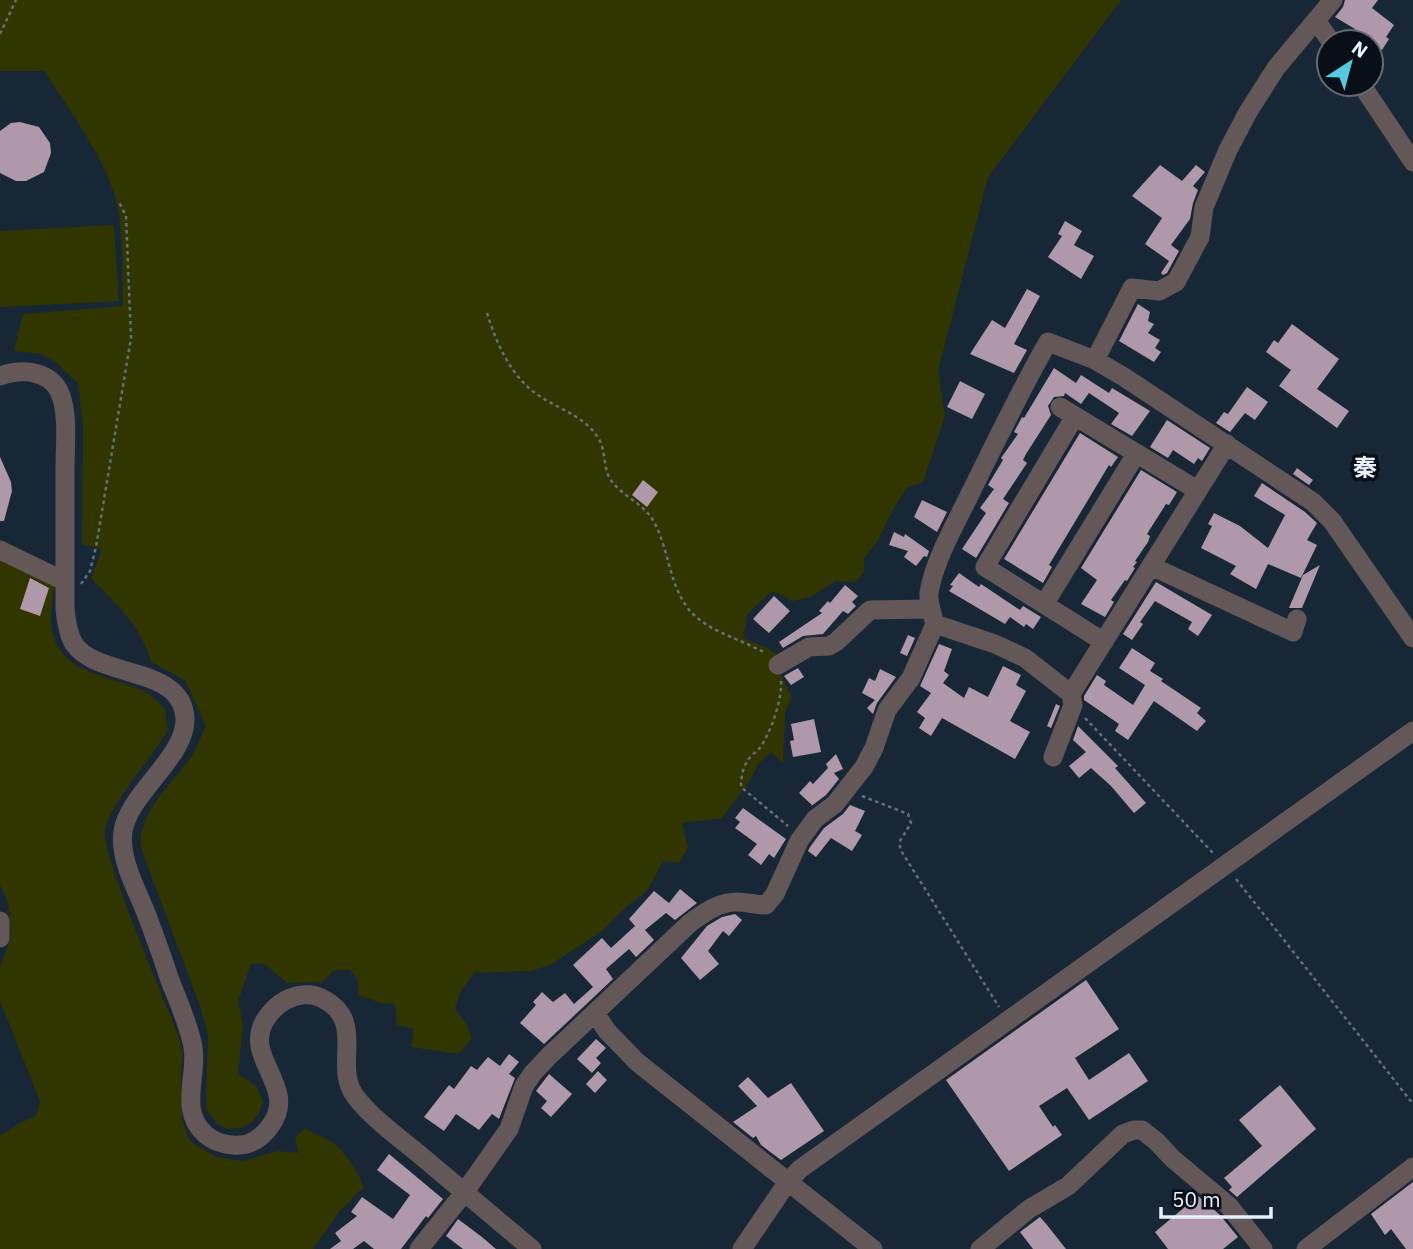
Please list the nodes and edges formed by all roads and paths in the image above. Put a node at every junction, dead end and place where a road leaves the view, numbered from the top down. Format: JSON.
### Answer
{"nodes":[{"id":1,"x":16,"y":0,"type":"edge"},
{"id":2,"x":1333,"y":0,"type":"edge"},
{"id":3,"x":1316,"y":20,"type":"junction"},
{"id":4,"x":1322,"y":28,"type":"edge"},
{"id":5,"x":0,"y":34,"type":"edge"},
{"id":6,"x":1370,"y":98,"type":"edge"},
{"id":7,"x":1413,"y":162,"type":"edge"},
{"id":8,"x":119,"y":202,"type":"dead end"},
{"id":9,"x":486,"y":313,"type":"dead end"},
{"id":10,"x":1095,"y":360,"type":"junction"},
{"id":11,"x":0,"y":376,"type":"edge"},
{"id":12,"x":1227,"y":444,"type":"junction"},
{"id":13,"x":1136,"y":454,"type":"junction"},
{"id":14,"x":1197,"y":490,"type":"junction"},
{"id":15,"x":0,"y":550,"type":"edge"},
{"id":16,"x":1150,"y":566,"type":"junction"},
{"id":17,"x":65,"y":589,"type":"junction"},
{"id":18,"x":1045,"y":603,"type":"junction"},
{"id":19,"x":933,"y":616,"type":"junction"},
{"id":20,"x":1297,"y":619,"type":"dead end"},
{"id":21,"x":1413,"y":638,"type":"edge"},
{"id":22,"x":1104,"y":642,"type":"junction"},
{"id":23,"x":778,"y":665,"type":"junction"},
{"id":24,"x":1072,"y":700,"type":"junction"},
{"id":25,"x":1413,"y":731,"type":"edge"},
{"id":26,"x":1053,"y":757,"type":"dead end"},
{"id":27,"x":846,"y":791,"type":"junction"},
{"id":28,"x":803,"y":836,"type":"junction"},
{"id":29,"x":1225,"y":865,"type":"junction"},
{"id":30,"x":0,"y":920,"type":"edge"},
{"id":31,"x":0,"y":938,"type":"edge"},
{"id":32,"x":595,"y":1013,"type":"junction"},
{"id":33,"x":1009,"y":1021,"type":"junction"},
{"id":34,"x":1413,"y":1104,"type":"edge"},
{"id":35,"x":1413,"y":1167,"type":"edge"},
{"id":36,"x":787,"y":1183,"type":"junction"},
{"id":37,"x":464,"y":1192,"type":"junction"},
{"id":38,"x":419,"y":1249,"type":"edge"},
{"id":39,"x":532,"y":1249,"type":"edge"},
{"id":40,"x":742,"y":1249,"type":"edge"},
{"id":41,"x":873,"y":1249,"type":"edge"},
{"id":42,"x":980,"y":1249,"type":"edge"},
{"id":43,"x":1263,"y":1249,"type":"edge"},
{"id":44,"x":1306,"y":1249,"type":"edge"}],
"edges":[{"from":1,"to":5,"type":"path"},
{"from":2,"to":3,"type":"street"},
{"from":3,"to":4,"type":"street"},
{"from":3,"to":10,"type":"street"},
{"from":6,"to":7,"type":"street"},
{"from":8,"to":17,"type":"path"},
{"from":9,"to":23,"type":"path"},
{"from":10,"to":12,"type":"street"},
{"from":10,"to":19,"type":"street"},
{"from":11,"to":17,"type":"street"},
{"from":12,"to":14,"type":"street"},
{"from":12,"to":21,"type":"street"},
{"from":13,"to":14,"type":"street"},
{"from":13,"to":18,"type":"street"},
{"from":13,"to":18,"type":"street"},
{"from":14,"to":16,"type":"street"},
{"from":15,"to":17,"type":"street"},
{"from":16,"to":20,"type":"street"},
{"from":16,"to":22,"type":"street"},
{"from":17,"to":37,"type":"street"},
{"from":18,"to":22,"type":"street"},
{"from":19,"to":23,"type":"street"},
{"from":19,"to":24,"type":"street"},
{"from":19,"to":27,"type":"street"},
{"from":22,"to":24,"type":"street"},
{"from":23,"to":28,"type":"path"},
{"from":24,"to":26,"type":"street"},
{"from":24,"to":29,"type":"path"},
{"from":25,"to":29,"type":"street"},
{"from":27,"to":28,"type":"street"},
{"from":27,"to":33,"type":"path"},
{"from":28,"to":32,"type":"street"},
{"from":29,"to":33,"type":"street"},
{"from":29,"to":34,"type":"path"},
{"from":30,"to":31,"type":"street"},
{"from":32,"to":36,"type":"street"},
{"from":32,"to":37,"type":"street"},
{"from":33,"to":36,"type":"street"},
{"from":35,"to":44,"type":"street"},
{"from":36,"to":40,"type":"street"},
{"from":36,"to":41,"type":"street"},
{"from":37,"to":38,"type":"street"},
{"from":37,"to":39,"type":"street"},
{"from":42,"to":43,"type":"street"}]}
